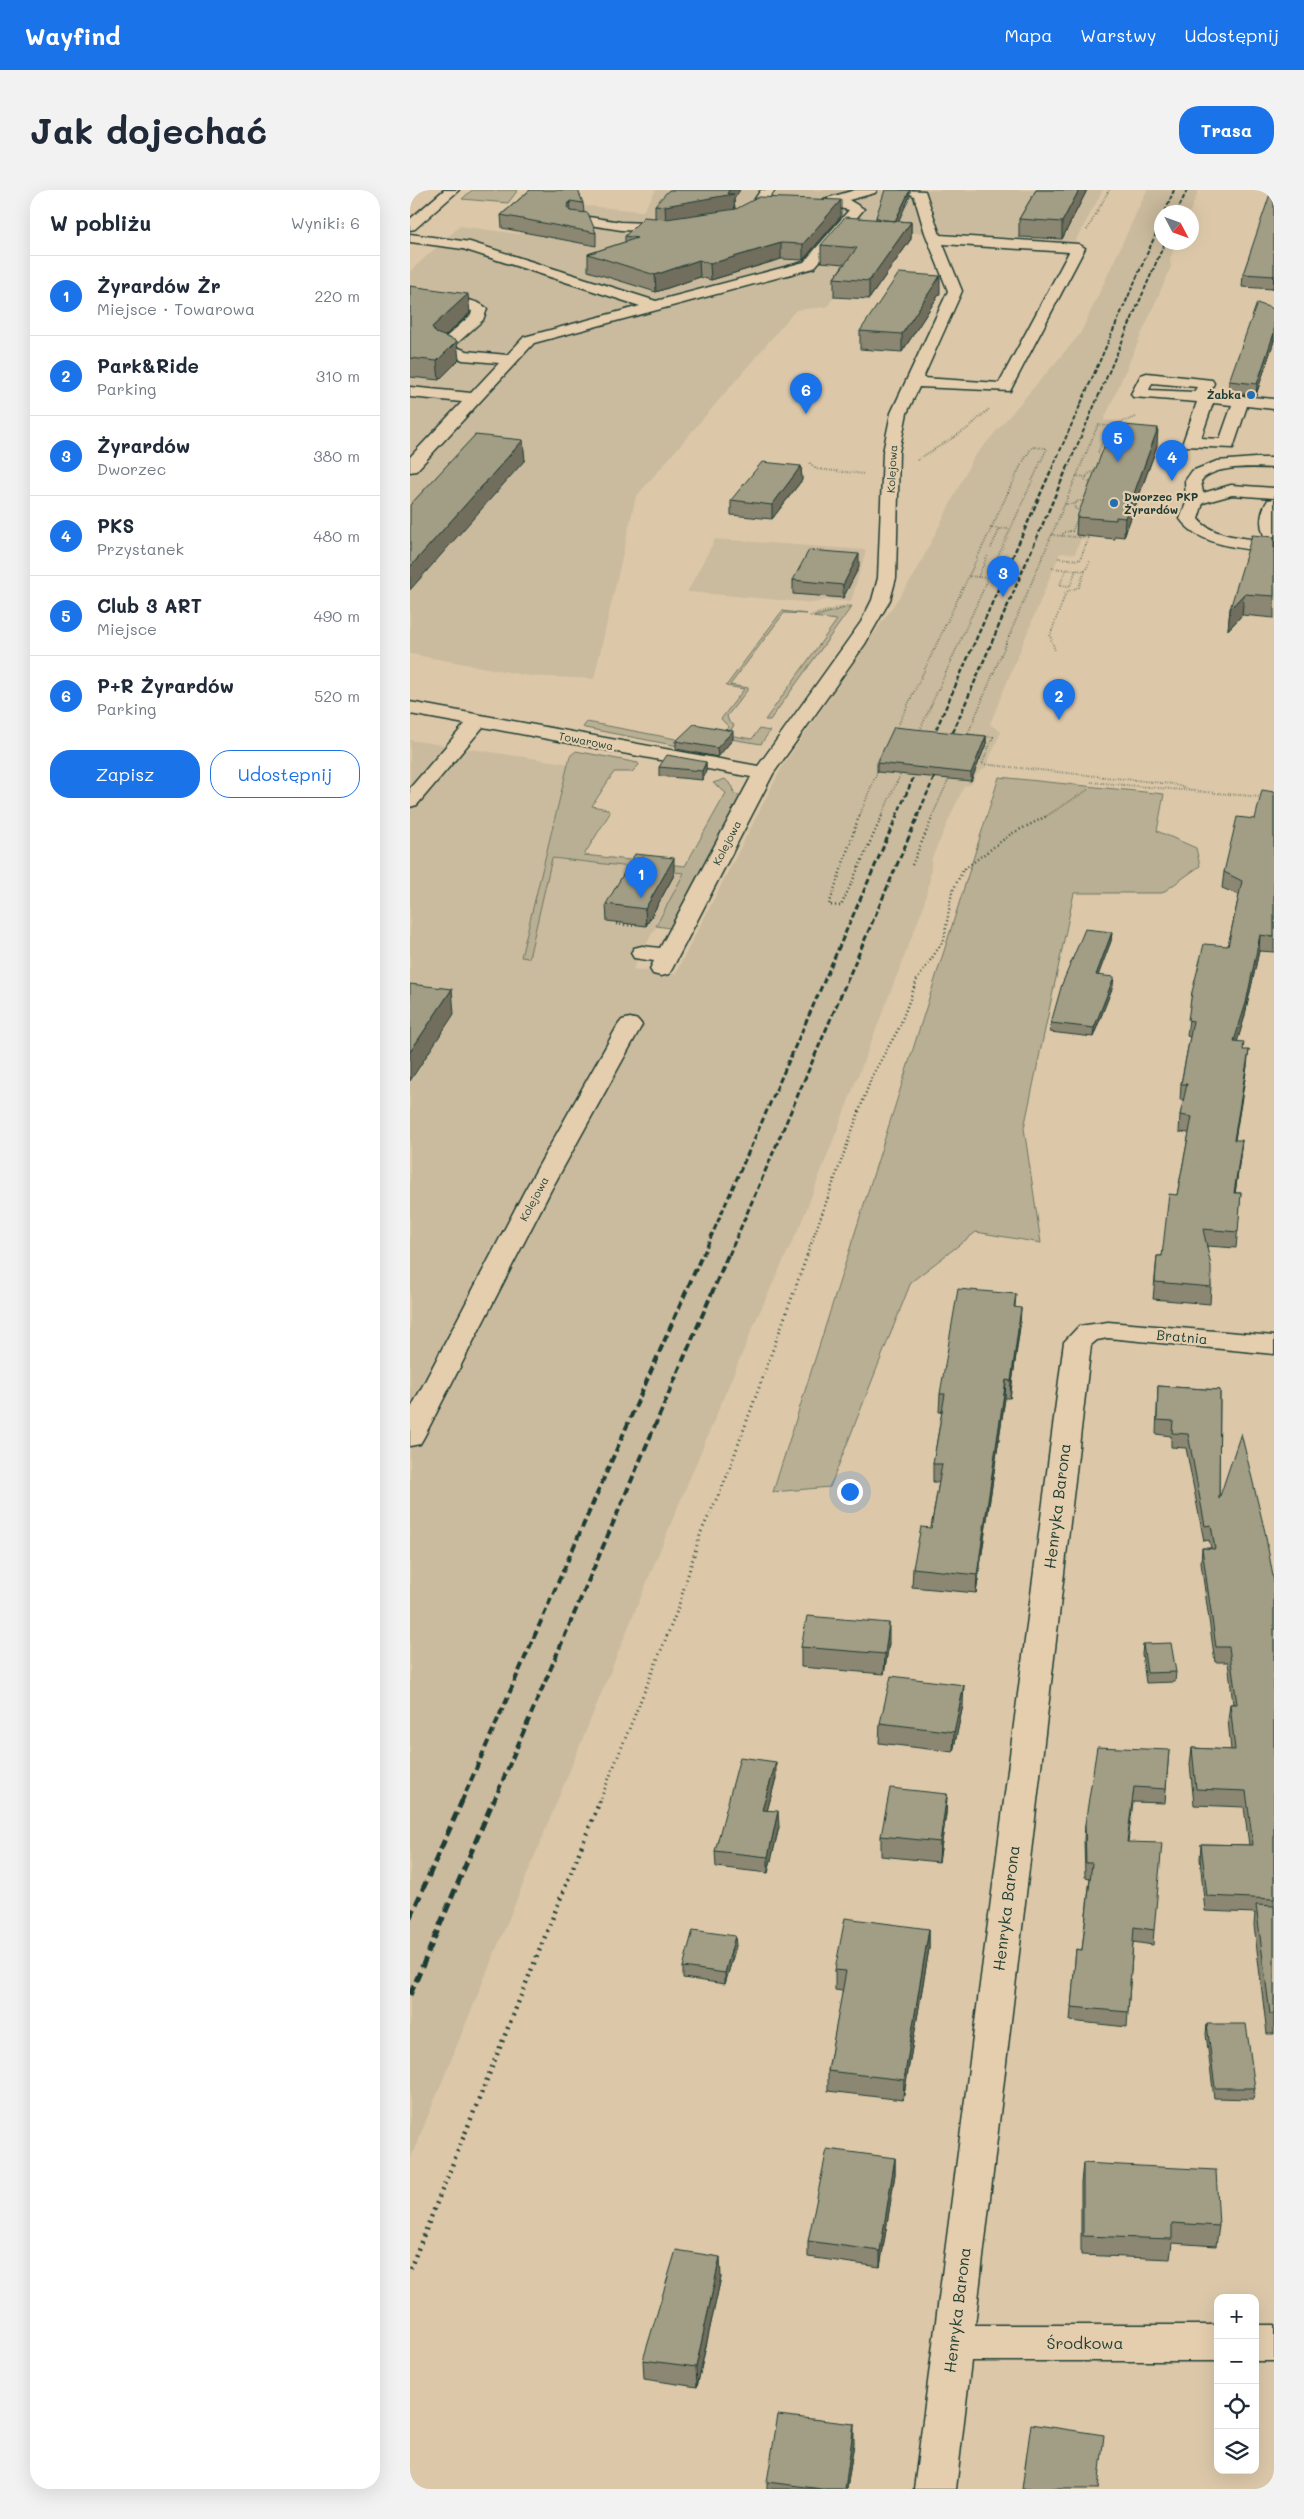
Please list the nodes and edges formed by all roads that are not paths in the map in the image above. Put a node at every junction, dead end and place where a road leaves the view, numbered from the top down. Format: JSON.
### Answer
{"nodes":[{"id":1,"x":452,"y":190,"type":"edge"},
{"id":2,"x":768,"y":190,"type":"edge"},
{"id":3,"x":870,"y":190,"type":"edge"},
{"id":4,"x":875,"y":190,"type":"edge"},
{"id":5,"x":908,"y":190,"type":"edge"},
{"id":6,"x":829,"y":202,"type":"junction"},
{"id":7,"x":757,"y":206,"type":"junction"},
{"id":8,"x":857,"y":209,"type":"junction"},
{"id":9,"x":743,"y":215,"type":"edge"},
{"id":10,"x":576,"y":219,"type":"edge"},
{"id":11,"x":410,"y":226,"type":"edge"},
{"id":12,"x":688,"y":226,"type":"edge"},
{"id":13,"x":934,"y":236,"type":"junction"},
{"id":14,"x":410,"y":238,"type":"edge"},
{"id":15,"x":410,"y":298,"type":"edge"},
{"id":16,"x":656,"y":306,"type":"junction"},
{"id":17,"x":511,"y":360,"type":"junction"},
{"id":18,"x":915,"y":382,"type":"junction"},
{"id":19,"x":410,"y":392,"type":"edge"},
{"id":20,"x":474,"y":398,"type":"junction"},
{"id":21,"x":1241,"y":401,"type":"junction"},
{"id":22,"x":1274,"y":404,"type":"edge"},
{"id":23,"x":1274,"y":463,"type":"edge"},
{"id":24,"x":410,"y":466,"type":"edge"},
{"id":25,"x":1274,"y":493,"type":"edge"},
{"id":26,"x":1195,"y":500,"type":"junction"},
{"id":27,"x":1274,"y":504,"type":"edge"},
{"id":28,"x":1272,"y":532,"type":"edge"},
{"id":29,"x":1217,"y":535,"type":"junction"},
{"id":30,"x":1274,"y":547,"type":"edge"},
{"id":31,"x":410,"y":708,"type":"edge"},
{"id":32,"x":478,"y":721,"type":"junction"},
{"id":33,"x":763,"y":773,"type":"junction"},
{"id":34,"x":410,"y":801,"type":"edge"},
{"id":35,"x":642,"y":953,"type":"dead end"},
{"id":36,"x":630,"y":1025,"type":"dead end"},
{"id":37,"x":1090,"y":1332,"type":"joint"},
{"id":38,"x":1274,"y":1345,"type":"edge"},
{"id":39,"x":410,"y":1437,"type":"edge"},
{"id":40,"x":1274,"y":2342,"type":"edge"},
{"id":41,"x":952,"y":2343,"type":"junction"},
{"id":42,"x":1214,"y":2343,"type":"edge"},
{"id":43,"x":1259,"y":2343,"type":"edge"},
{"id":44,"x":935,"y":2489,"type":"edge"}],
"edges":[{"from":1,"to":11,"type":"street"},
{"from":2,"to":7,"type":"street"},
{"from":3,"to":6,"type":"street"},
{"from":4,"to":8,"type":"street"},
{"from":5,"to":13,"type":"street","name":"Kolejowa"},
{"from":6,"to":7,"type":"street"},
{"from":6,"to":8,"type":"street"},
{"from":7,"to":9,"type":"street"},
{"from":8,"to":16,"type":"street"},
{"from":10,"to":12,"type":"street"},
{"from":13,"to":18,"type":"street","name":"Kolejowa"},
{"from":13,"to":18,"type":"street"},
{"from":14,"to":16,"type":"street"},
{"from":15,"to":17,"type":"street"},
{"from":16,"to":17,"type":"street"},
{"from":17,"to":20,"type":"street"},
{"from":18,"to":33,"type":"street","name":"Kolejowa"},
{"from":19,"to":20,"type":"street"},
{"from":20,"to":24,"type":"street"},
{"from":21,"to":21,"type":"street"},
{"from":21,"to":22,"type":"street"},
{"from":23,"to":26,"type":"street"},
{"from":25,"to":26,"type":"street"},
{"from":26,"to":29,"type":"street"},
{"from":27,"to":28,"type":"street"},
{"from":28,"to":29,"type":"street"},
{"from":29,"to":30,"type":"street"},
{"from":31,"to":32,"type":"street","name":"Towarowa"},
{"from":32,"to":33,"type":"street","name":"Towarowa"},
{"from":32,"to":34,"type":"street"},
{"from":33,"to":35,"type":"street","name":"Kolejowa"},
{"from":36,"to":39,"type":"street","name":"Kolejowa"},
{"from":37,"to":38,"type":"street","name":"Bratnia"},
{"from":37,"to":41,"type":"street","name":"Henryka Barona"},
{"from":40,"to":43,"type":"street"},
{"from":41,"to":42,"type":"street","name":"Środkowa"},
{"from":41,"to":44,"type":"street","name":"Henryka Barona"}]}
